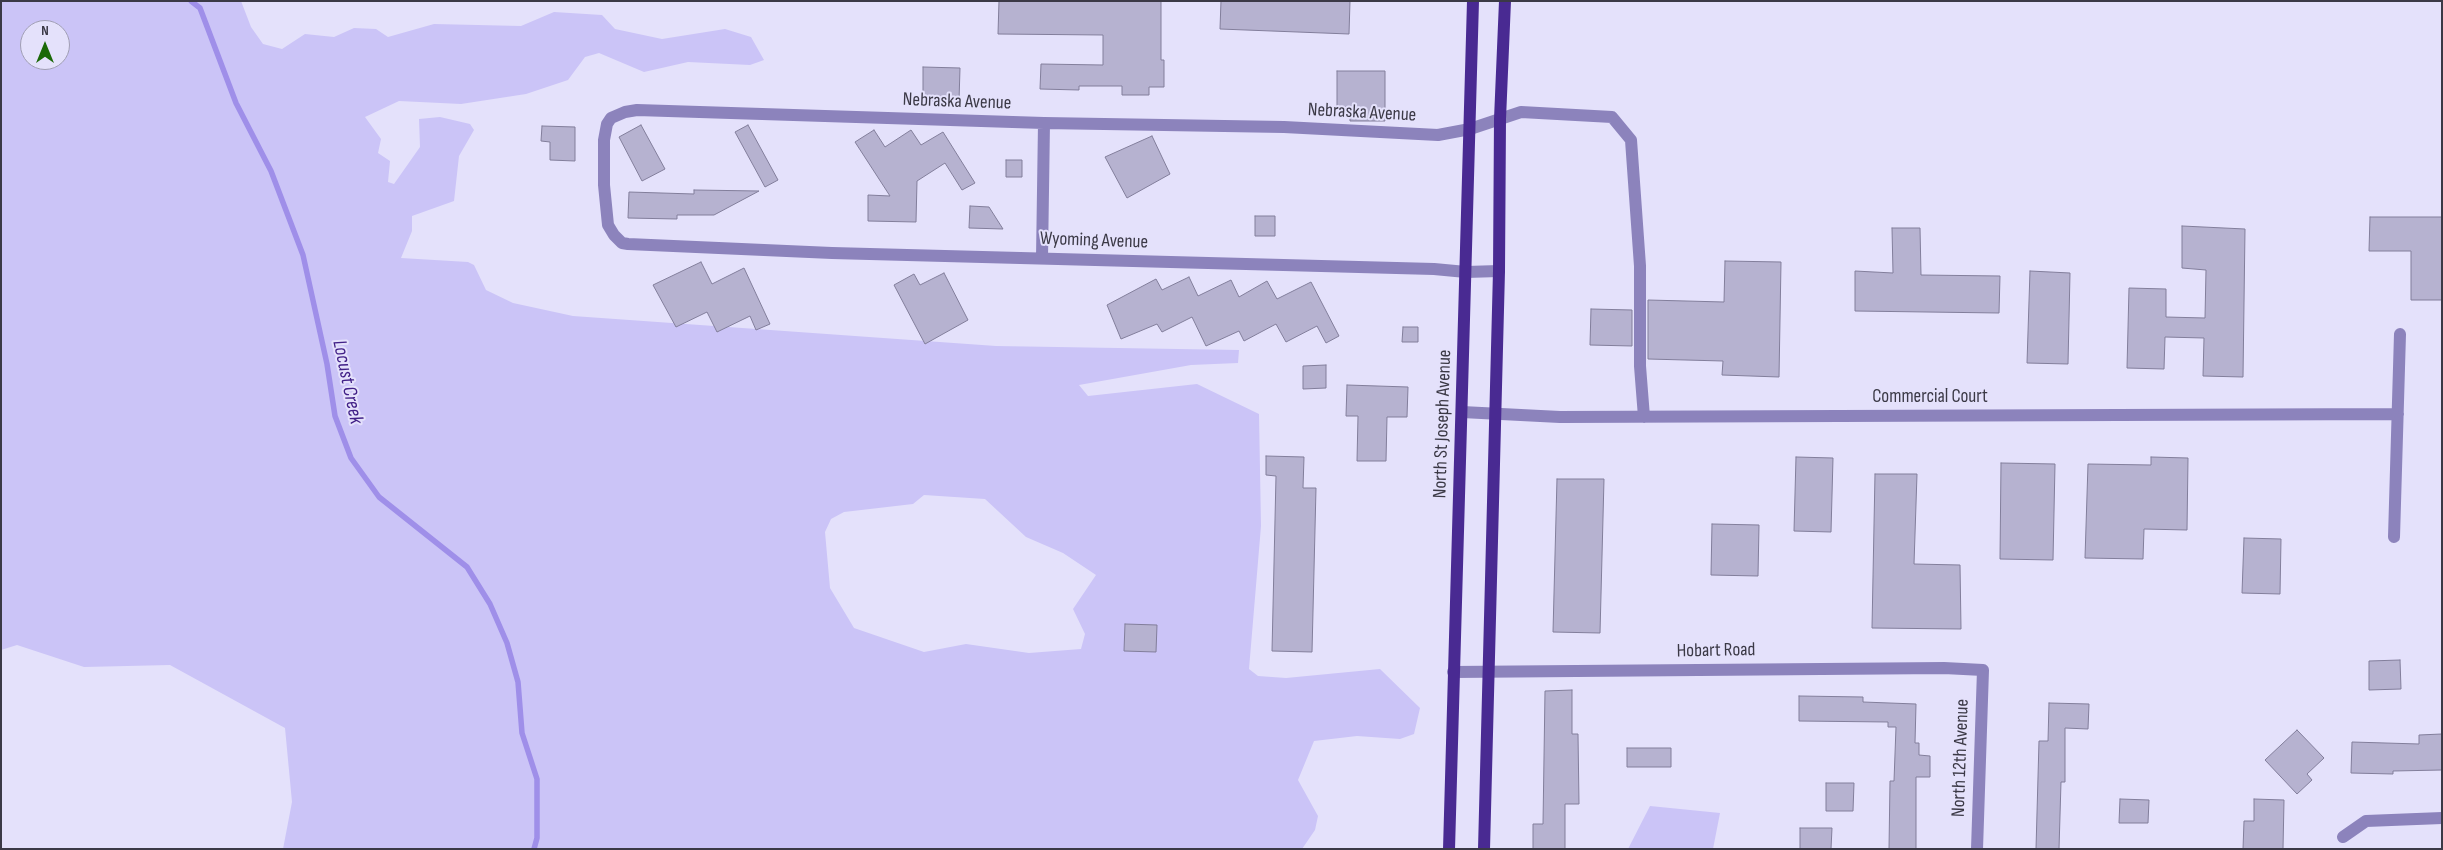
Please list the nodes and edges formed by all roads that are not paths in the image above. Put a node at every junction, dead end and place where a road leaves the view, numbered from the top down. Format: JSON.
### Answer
{"nodes":[{"id":1,"x":1473,"y":1,"type":"edge"},
{"id":2,"x":1505,"y":1,"type":"edge"},
{"id":3,"x":1500,"y":119,"type":"junction"},
{"id":4,"x":1044,"y":123,"type":"junction"},
{"id":5,"x":1470,"y":129,"type":"junction"},
{"id":6,"x":689,"y":248,"type":"joint"},
{"id":7,"x":1042,"y":258,"type":"junction"},
{"id":8,"x":1498,"y":271,"type":"junction"},
{"id":9,"x":1466,"y":272,"type":"junction"},
{"id":10,"x":2400,"y":334,"type":"dead end"},
{"id":11,"x":1462,"y":412,"type":"junction"},
{"id":12,"x":1495,"y":413,"type":"junction"},
{"id":13,"x":2398,"y":414,"type":"junction"},
{"id":14,"x":1644,"y":417,"type":"junction"},
{"id":15,"x":2394,"y":537,"type":"dead end"},
{"id":16,"x":1980,"y":670,"type":"joint"},
{"id":17,"x":1453,"y":672,"type":"junction"},
{"id":18,"x":1489,"y":673,"type":"junction"},
{"id":19,"x":2442,"y":818,"type":"edge"},
{"id":20,"x":2342,"y":837,"type":"dead end"},
{"id":21,"x":1449,"y":849,"type":"edge"},
{"id":22,"x":1484,"y":849,"type":"edge"},
{"id":23,"x":1977,"y":849,"type":"edge"}],
"edges":[{"from":1,"to":5,"type":"main road","name":"North St Joseph Avenue"},
{"from":2,"to":3,"type":"main road"},
{"from":3,"to":5,"type":"street","name":"Nebraska Avenue"},
{"from":3,"to":8,"type":"main road"},
{"from":3,"to":14,"type":"street","name":"Nebraska Avenue"},
{"from":4,"to":5,"type":"street","name":"Nebraska Avenue"},
{"from":4,"to":6,"type":"street","name":"Nebraska Avenue"},
{"from":4,"to":7,"type":"street"},
{"from":5,"to":9,"type":"main road","name":"North St Joseph Avenue"},
{"from":6,"to":7,"type":"street","name":"Wyoming Avenue"},
{"from":7,"to":9,"type":"street","name":"Wyoming Avenue"},
{"from":8,"to":9,"type":"street","name":"Wyoming Avenue"},
{"from":8,"to":12,"type":"main road"},
{"from":9,"to":11,"type":"main road","name":"North St Joseph Avenue"},
{"from":10,"to":13,"type":"street"},
{"from":11,"to":12,"type":"street","name":"Commercial Court"},
{"from":11,"to":17,"type":"main road","name":"North St Joseph Avenue"},
{"from":12,"to":14,"type":"street","name":"Commercial Court"},
{"from":12,"to":18,"type":"main road"},
{"from":13,"to":14,"type":"street","name":"Commercial Court"},
{"from":13,"to":15,"type":"street"},
{"from":16,"to":18,"type":"street","name":"Hobart Road"},
{"from":16,"to":23,"type":"street","name":"North 12th Avenue"},
{"from":17,"to":18,"type":"street","name":"Hobart Road"},
{"from":17,"to":21,"type":"main road","name":"North St Joseph Avenue"},
{"from":18,"to":22,"type":"main road"},
{"from":19,"to":20,"type":"street"}]}
